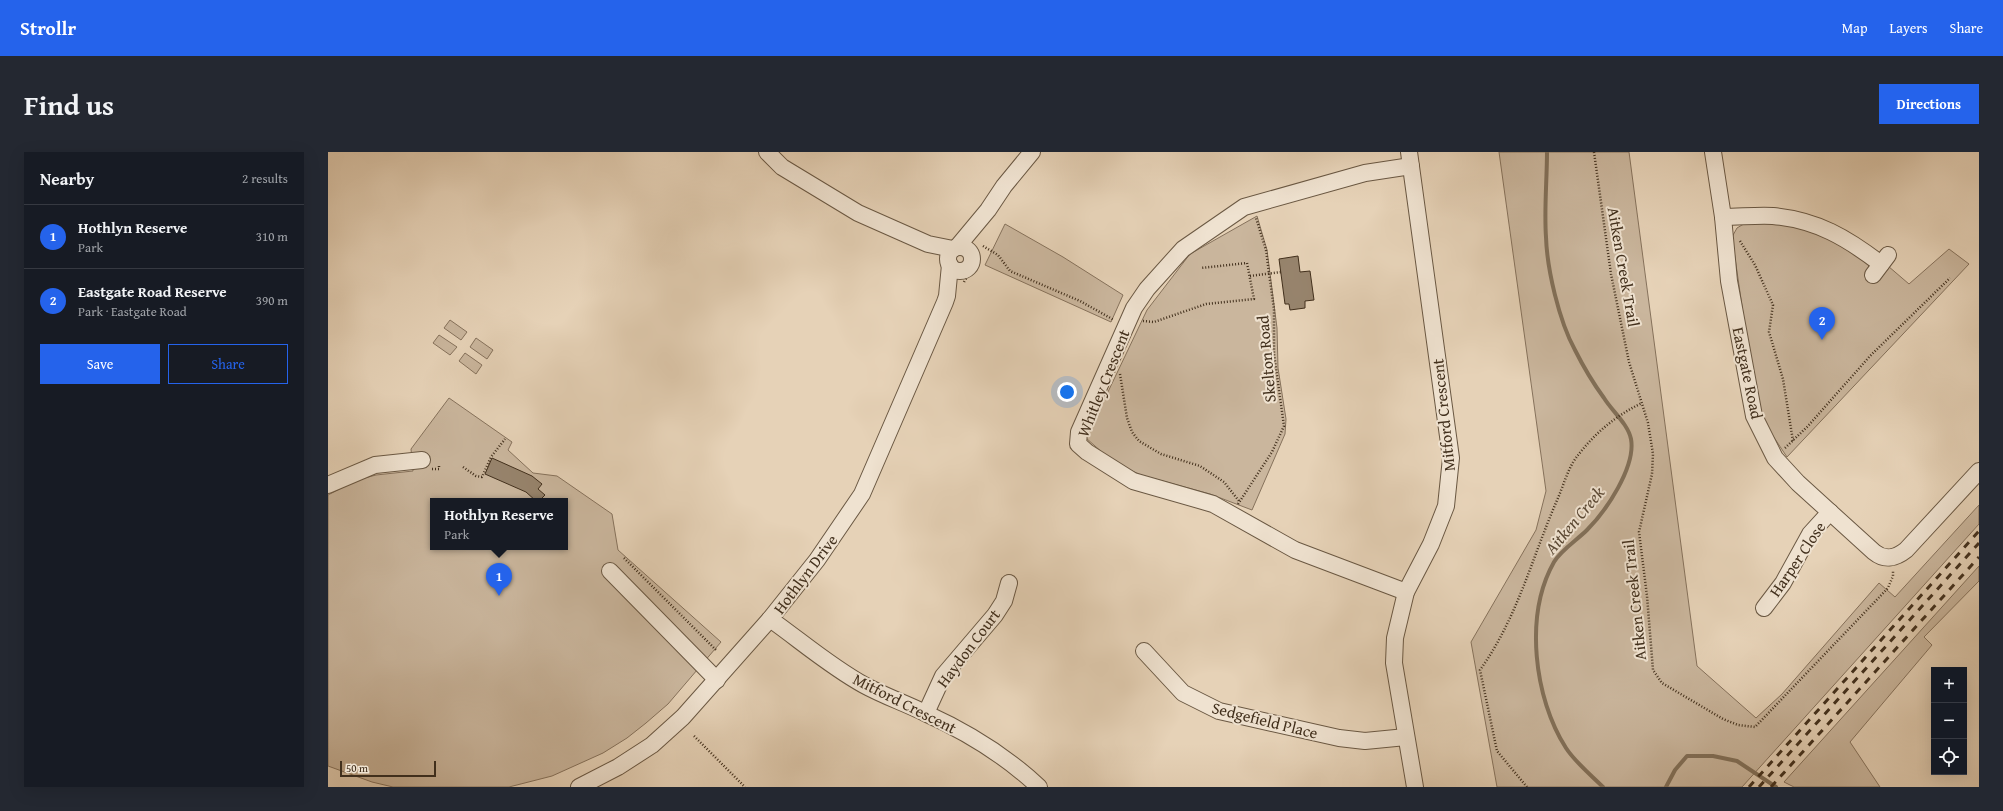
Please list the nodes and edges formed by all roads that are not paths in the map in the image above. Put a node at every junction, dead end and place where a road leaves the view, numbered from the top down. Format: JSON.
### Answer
{"nodes":[{"id":1,"x":767,"y":152,"type":"edge"},
{"id":2,"x":1032,"y":152,"type":"edge"},
{"id":3,"x":1713,"y":152,"type":"edge"},
{"id":4,"x":1410,"y":159,"type":"edge"},
{"id":5,"x":1723,"y":217,"type":"junction"},
{"id":6,"x":964,"y":252,"type":"junction"},
{"id":7,"x":1881,"y":265,"type":"dead end"},
{"id":8,"x":947,"y":296,"type":"junction"},
{"id":9,"x":422,"y":460,"type":"dead end"},
{"id":10,"x":1979,"y":471,"type":"edge"},
{"id":11,"x":328,"y":485,"type":"edge"},
{"id":12,"x":1830,"y":512,"type":"junction"},
{"id":13,"x":610,"y":571,"type":"dead end"},
{"id":14,"x":1009,"y":583,"type":"dead end"},
{"id":15,"x":1406,"y":592,"type":"junction"},
{"id":16,"x":1763,"y":607,"type":"dead end"},
{"id":17,"x":770,"y":618,"type":"junction"},
{"id":18,"x":1144,"y":651,"type":"dead end"},
{"id":19,"x":717,"y":680,"type":"junction"},
{"id":20,"x":926,"y":713,"type":"junction"},
{"id":21,"x":1406,"y":737,"type":"junction"},
{"id":22,"x":579,"y":787,"type":"edge"},
{"id":23,"x":1039,"y":787,"type":"edge"},
{"id":24,"x":1415,"y":787,"type":"edge"}],
"edges":[{"from":1,"to":6,"type":"street"},
{"from":2,"to":6,"type":"street"},
{"from":3,"to":5,"type":"street","name":"Eastgate Road"},
{"from":4,"to":15,"type":"street","name":"Mitford Crescent"},
{"from":4,"to":15,"type":"street","name":"Whitley Crescent"},
{"from":5,"to":7,"type":"street"},
{"from":5,"to":12,"type":"street","name":"Eastgate Road"},
{"from":6,"to":8,"type":"street","name":"Hothlyn Drive"},
{"from":6,"to":8,"type":"street","name":"Hothlyn Drive"},
{"from":8,"to":17,"type":"street","name":"Hothlyn Drive"},
{"from":9,"to":11,"type":"street"},
{"from":10,"to":12,"type":"street","name":"Eastgate Road"},
{"from":12,"to":16,"type":"street","name":"Harper Close"},
{"from":13,"to":19,"type":"street"},
{"from":14,"to":20,"type":"street","name":"Haydon Court"},
{"from":15,"to":21,"type":"street","name":"Mitford Crescent"},
{"from":17,"to":19,"type":"street","name":"Hothlyn Drive"},
{"from":17,"to":20,"type":"street","name":"Mitford Crescent"},
{"from":18,"to":21,"type":"street","name":"Sedgefield Place"},
{"from":19,"to":22,"type":"street","name":"Hothlyn Drive"},
{"from":20,"to":23,"type":"street","name":"Mitford Crescent"},
{"from":21,"to":24,"type":"street","name":"Mitford Crescent"}]}
